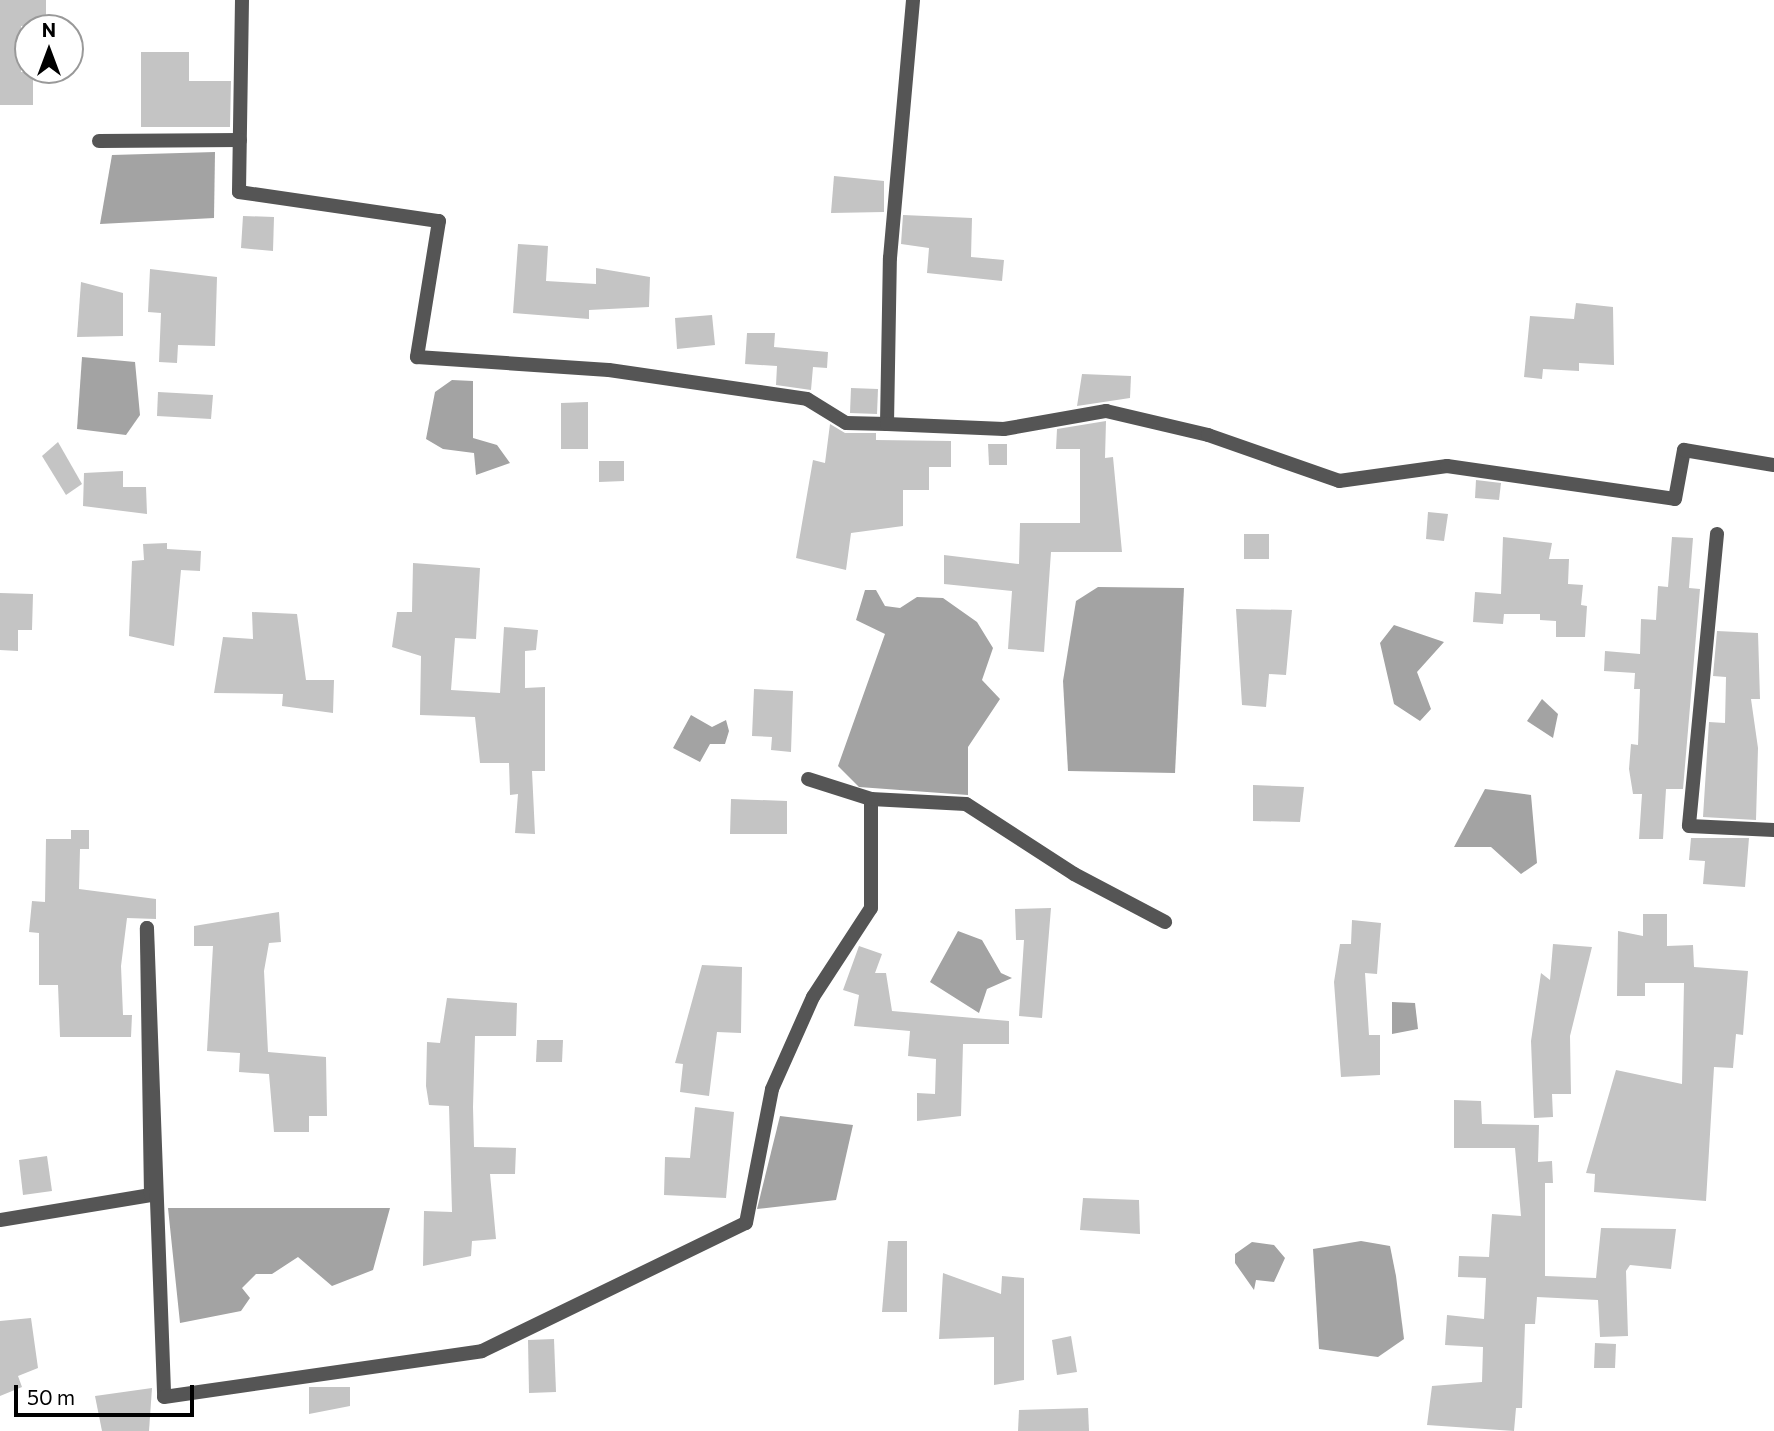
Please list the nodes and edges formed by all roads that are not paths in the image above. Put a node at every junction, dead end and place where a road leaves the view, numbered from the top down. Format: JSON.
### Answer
{"nodes":[{"id":1,"x":242,"y":0,"type":"edge"},
{"id":2,"x":913,"y":0,"type":"edge"},
{"id":3,"x":240,"y":140,"type":"junction"},
{"id":4,"x":100,"y":141,"type":"dead end"},
{"id":5,"x":887,"y":424,"type":"junction"},
{"id":6,"x":1774,"y":465,"type":"edge"},
{"id":7,"x":1717,"y":534,"type":"dead end"},
{"id":8,"x":808,"y":779,"type":"dead end"},
{"id":9,"x":871,"y":799,"type":"junction"},
{"id":10,"x":1774,"y":830,"type":"edge"},
{"id":11,"x":1165,"y":922,"type":"dead end"},
{"id":12,"x":151,"y":1195,"type":"junction"},
{"id":13,"x":0,"y":1220,"type":"edge"}],
"edges":[{"from":1,"to":3,"type":"street"},
{"from":2,"to":5,"type":"street"},
{"from":3,"to":4,"type":"street"},
{"from":3,"to":5,"type":"street"},
{"from":5,"to":6,"type":"street"},
{"from":7,"to":10,"type":"street"},
{"from":8,"to":9,"type":"street"},
{"from":9,"to":11,"type":"street"},
{"from":9,"to":12,"type":"street"},
{"from":12,"to":12,"type":"street"},
{"from":12,"to":13,"type":"street"}]}
